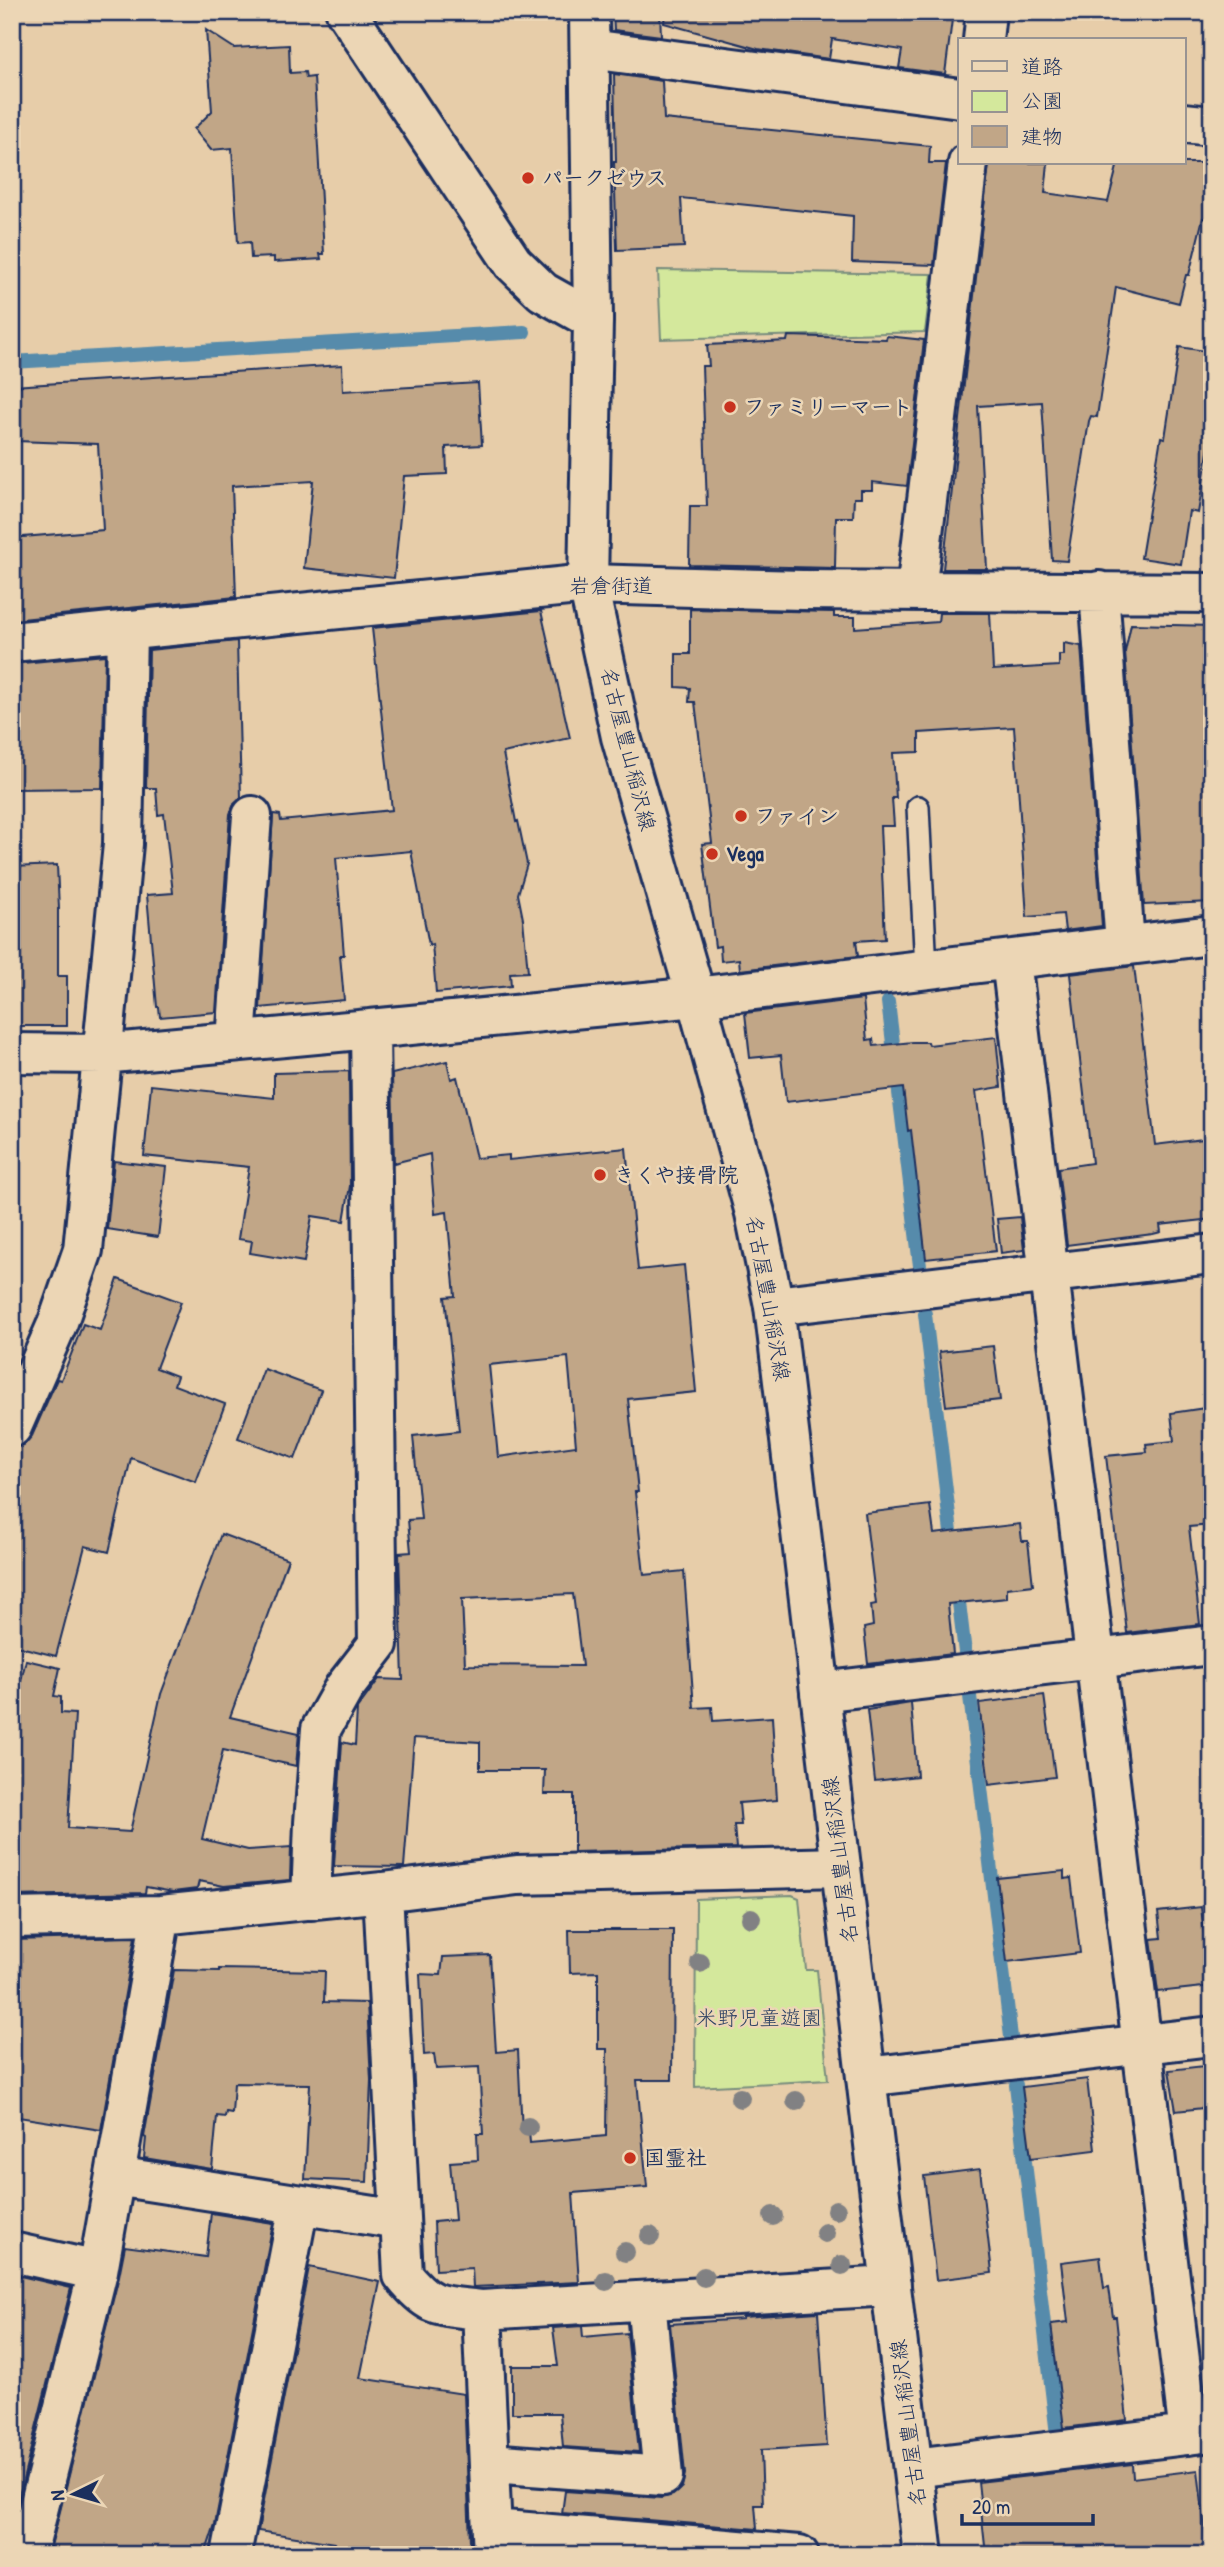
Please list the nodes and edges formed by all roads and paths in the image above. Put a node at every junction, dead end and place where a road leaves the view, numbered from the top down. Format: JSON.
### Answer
{"nodes":[{"id":1,"x":346,"y":12,"type":"edge"},
{"id":2,"x":986,"y":12,"type":"edge"},
{"id":3,"x":590,"y":31,"type":"edge"},
{"id":4,"x":983,"y":38,"type":"edge"},
{"id":5,"x":958,"y":98,"type":"edge"},
{"id":6,"x":1186,"y":123,"type":"edge"},
{"id":7,"x":1212,"y":126,"type":"edge"},
{"id":8,"x":968,"y":164,"type":"edge"},
{"id":9,"x":593,"y":320,"type":"junction"},
{"id":10,"x":588,"y":584,"type":"junction"},
{"id":11,"x":916,"y":591,"type":"junction"},
{"id":12,"x":1099,"y":591,"type":"junction"},
{"id":13,"x":1212,"y":593,"type":"edge"},
{"id":14,"x":127,"y":630,"type":"junction"},
{"id":15,"x":12,"y":642,"type":"edge"},
{"id":16,"x":918,"y":807,"type":"dead end"},
{"id":17,"x":252,"y":816,"type":"dead end"},
{"id":18,"x":1212,"y":935,"type":"edge"},
{"id":19,"x":1125,"y":945,"type":"junction"},
{"id":20,"x":1011,"y":960,"type":"junction"},
{"id":21,"x":926,"y":969,"type":"junction"},
{"id":22,"x":696,"y":997,"type":"junction"},
{"id":23,"x":370,"y":1029,"type":"junction"},
{"id":24,"x":236,"y":1041,"type":"junction"},
{"id":25,"x":12,"y":1053,"type":"edge"},
{"id":26,"x":102,"y":1054,"type":"junction"},
{"id":27,"x":1212,"y":1254,"type":"edge"},
{"id":28,"x":1047,"y":1272,"type":"junction"},
{"id":29,"x":774,"y":1306,"type":"junction"},
{"id":30,"x":12,"y":1427,"type":"edge"},
{"id":31,"x":1212,"y":1645,"type":"edge"},
{"id":32,"x":1094,"y":1659,"type":"junction"},
{"id":33,"x":820,"y":1692,"type":"junction"},
{"id":34,"x":841,"y":1867,"type":"junction"},
{"id":35,"x":383,"y":1892,"type":"junction"},
{"id":36,"x":311,"y":1900,"type":"junction"},
{"id":37,"x":161,"y":1915,"type":"junction"},
{"id":38,"x":12,"y":1918,"type":"edge"},
{"id":39,"x":1212,"y":2036,"type":"edge"},
{"id":40,"x":1142,"y":2045,"type":"junction"},
{"id":41,"x":866,"y":2077,"type":"junction"},
{"id":42,"x":115,"y":2176,"type":"junction"},
{"id":43,"x":299,"y":2205,"type":"junction"},
{"id":44,"x":400,"y":2220,"type":"junction"},
{"id":45,"x":12,"y":2252,"type":"edge"},
{"id":46,"x":98,"y":2271,"type":"junction"},
{"id":47,"x":891,"y":2286,"type":"junction"},
{"id":48,"x":646,"y":2301,"type":"junction"},
{"id":49,"x":482,"y":2310,"type":"junction"},
{"id":50,"x":1201,"y":2434,"type":"edge"},
{"id":51,"x":489,"y":2463,"type":"junction"},
{"id":52,"x":913,"y":2468,"type":"junction"},
{"id":53,"x":493,"y":2542,"type":"edge"},
{"id":54,"x":649,"y":2548,"type":"edge"},
{"id":55,"x":27,"y":2555,"type":"edge"},
{"id":56,"x":231,"y":2555,"type":"edge"},
{"id":57,"x":799,"y":2555,"type":"edge"},
{"id":58,"x":923,"y":2555,"type":"edge"}],
"edges":[{"from":1,"to":9,"type":"street"},
{"from":2,"to":4,"type":"street"},
{"from":3,"to":5,"type":"street"},
{"from":3,"to":9,"type":"street","name":"名古屋豊山稲沢線"},
{"from":6,"to":7,"type":"street"},
{"from":8,"to":11,"type":"street"},
{"from":9,"to":10,"type":"street","name":"名古屋豊山稲沢線"},
{"from":10,"to":11,"type":"street","name":"岩倉街道"},
{"from":10,"to":14,"type":"street","name":"岩倉街道"},
{"from":10,"to":22,"type":"street","name":"名古屋豊山稲沢線"},
{"from":11,"to":12,"type":"street","name":"岩倉街道"},
{"from":12,"to":13,"type":"street","name":"岩倉街道"},
{"from":12,"to":19,"type":"street"},
{"from":14,"to":15,"type":"street","name":"岩倉街道"},
{"from":14,"to":26,"type":"street"},
{"from":16,"to":21,"type":"lane"},
{"from":17,"to":24,"type":"street"},
{"from":18,"to":19,"type":"street"},
{"from":19,"to":20,"type":"street"},
{"from":20,"to":21,"type":"street"},
{"from":20,"to":28,"type":"street"},
{"from":21,"to":22,"type":"street"},
{"from":22,"to":23,"type":"street"},
{"from":22,"to":29,"type":"street","name":"名古屋豊山稲沢線"},
{"from":23,"to":24,"type":"street"},
{"from":23,"to":36,"type":"street"},
{"from":24,"to":26,"type":"street"},
{"from":25,"to":26,"type":"street"},
{"from":26,"to":30,"type":"street"},
{"from":27,"to":28,"type":"street"},
{"from":28,"to":29,"type":"street"},
{"from":28,"to":32,"type":"street"},
{"from":29,"to":33,"type":"street","name":"名古屋豊山稲沢線"},
{"from":31,"to":32,"type":"street"},
{"from":32,"to":33,"type":"street"},
{"from":32,"to":40,"type":"street"},
{"from":33,"to":34,"type":"street","name":"名古屋豊山稲沢線"},
{"from":34,"to":35,"type":"street"},
{"from":34,"to":41,"type":"street","name":"名古屋豊山稲沢線"},
{"from":35,"to":36,"type":"street"},
{"from":35,"to":44,"type":"street"},
{"from":36,"to":37,"type":"street"},
{"from":37,"to":38,"type":"street"},
{"from":37,"to":42,"type":"street"},
{"from":39,"to":40,"type":"street"},
{"from":40,"to":41,"type":"street"},
{"from":40,"to":50,"type":"street"},
{"from":41,"to":47,"type":"street","name":"名古屋豊山稲沢線"},
{"from":42,"to":43,"type":"street"},
{"from":42,"to":46,"type":"street"},
{"from":43,"to":44,"type":"street"},
{"from":43,"to":56,"type":"street"},
{"from":44,"to":49,"type":"street"},
{"from":45,"to":46,"type":"street"},
{"from":46,"to":55,"type":"street"},
{"from":47,"to":48,"type":"street"},
{"from":47,"to":52,"type":"street","name":"名古屋豊山稲沢線"},
{"from":48,"to":49,"type":"street"},
{"from":48,"to":51,"type":"street"},
{"from":49,"to":51,"type":"street"},
{"from":50,"to":52,"type":"street"},
{"from":51,"to":53,"type":"street"},
{"from":52,"to":58,"type":"street","name":"名古屋豊山稲沢線"},
{"from":53,"to":54,"type":"street"},
{"from":54,"to":57,"type":"street"}]}
